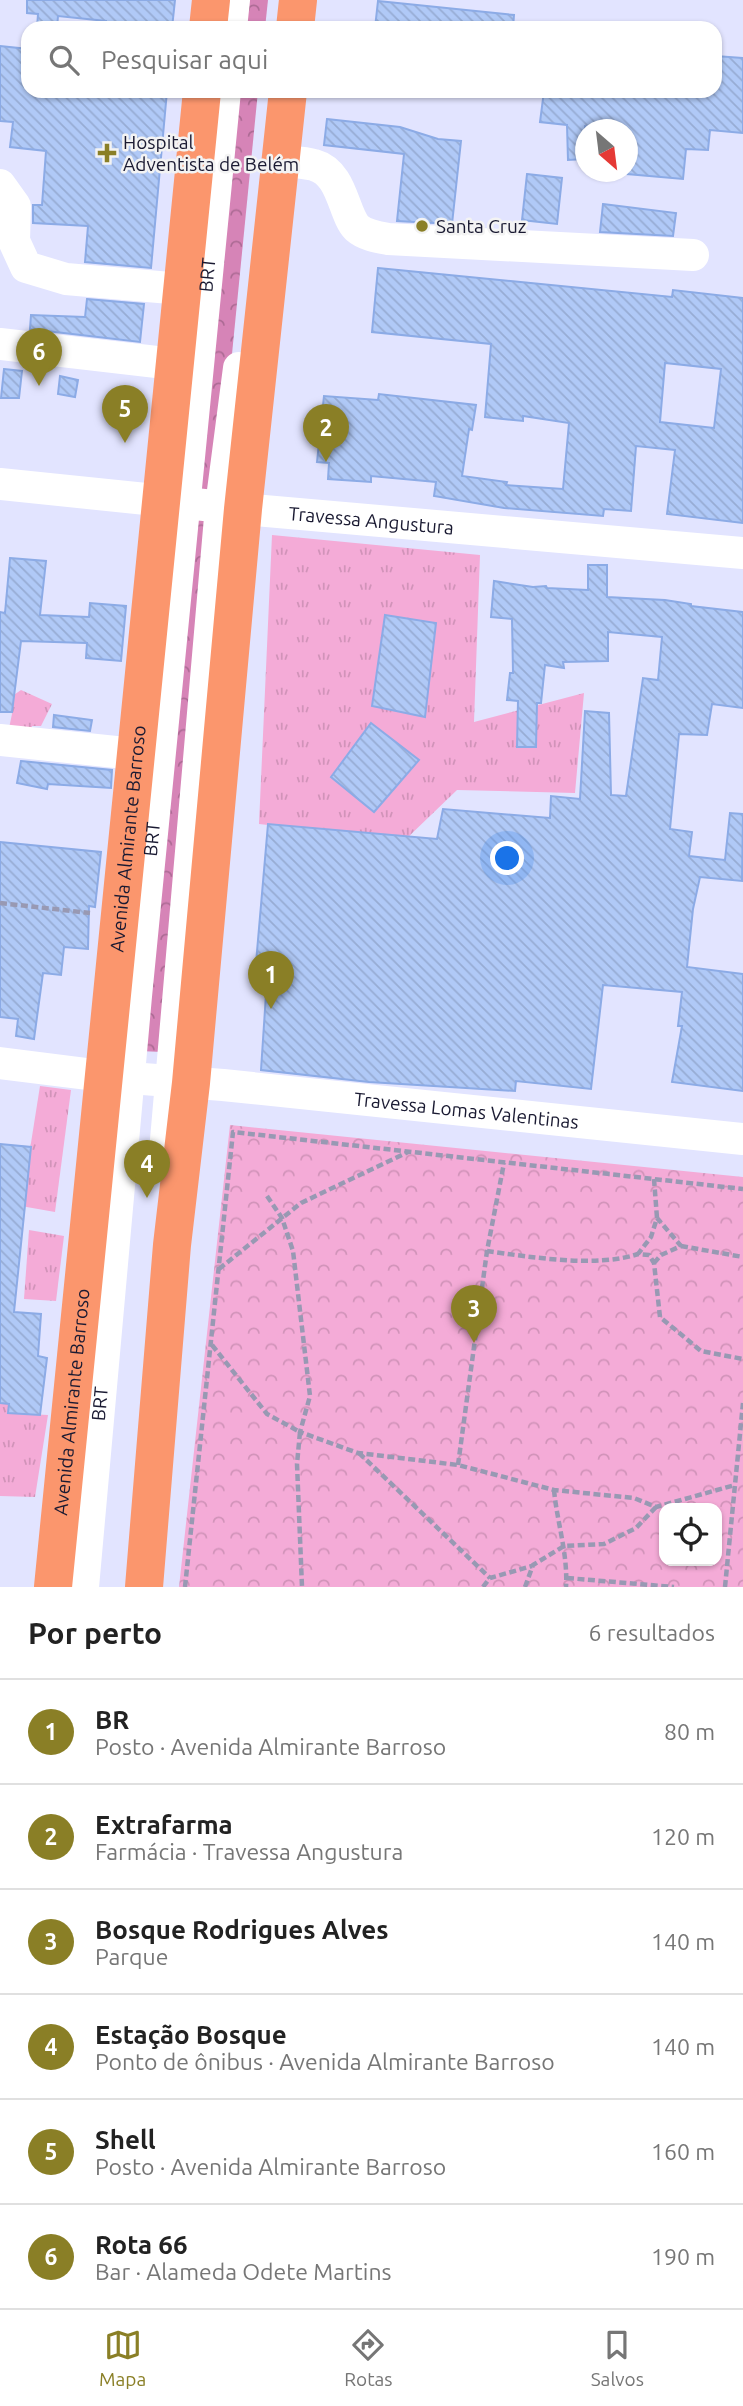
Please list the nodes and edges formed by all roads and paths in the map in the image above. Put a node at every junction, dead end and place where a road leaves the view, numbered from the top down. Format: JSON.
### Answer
{"nodes":[{"id":1,"x":211,"y":0,"type":"edge"},
{"id":2,"x":234,"y":0,"type":"edge"},
{"id":3,"x":284,"y":0,"type":"edge"},
{"id":4,"x":298,"y":0,"type":"edge"},
{"id":5,"x":209,"y":21,"type":"edge"},
{"id":6,"x":232,"y":21,"type":"edge"},
{"id":7,"x":282,"y":21,"type":"edge"},
{"id":8,"x":296,"y":21,"type":"edge"},
{"id":9,"x":201,"y":98,"type":"edge"},
{"id":10,"x":224,"y":98,"type":"edge"},
{"id":11,"x":272,"y":98,"type":"edge"},
{"id":12,"x":287,"y":98,"type":"edge"},
{"id":13,"x":281,"y":161,"type":"junction"},
{"id":14,"x":0,"y":185,"type":"edge"},
{"id":15,"x":693,"y":256,"type":"dead end"},
{"id":16,"x":182,"y":289,"type":"junction"},
{"id":17,"x":0,"y":344,"type":"edge"},
{"id":18,"x":174,"y":365,"type":"junction"},
{"id":19,"x":0,"y":484,"type":"edge"},
{"id":20,"x":173,"y":502,"type":"junction"},
{"id":21,"x":232,"y":508,"type":"junction"},
{"id":22,"x":743,"y":553,"type":"edge"},
{"id":23,"x":0,"y":740,"type":"edge"},
{"id":24,"x":135,"y":754,"type":"junction"},
{"id":25,"x":0,"y":903,"type":"edge"},
{"id":26,"x":119,"y":916,"type":"junction"},
{"id":27,"x":0,"y":1063,"type":"edge"},
{"id":28,"x":116,"y":1078,"type":"junction"},
{"id":29,"x":181,"y":1083,"type":"junction"},
{"id":30,"x":743,"y":1139,"type":"edge"},
{"id":31,"x":409,"y":1152,"type":"junction"},
{"id":32,"x":504,"y":1163,"type":"junction"},
{"id":33,"x":654,"y":1179,"type":"junction"},
{"id":34,"x":743,"y":1189,"type":"edge"},
{"id":35,"x":267,"y":1196,"type":"dead end"},
{"id":36,"x":282,"y":1218,"type":"junction"},
{"id":37,"x":657,"y":1218,"type":"junction"},
{"id":38,"x":681,"y":1246,"type":"junction"},
{"id":39,"x":487,"y":1251,"type":"junction"},
{"id":40,"x":638,"y":1254,"type":"junction"},
{"id":41,"x":743,"y":1257,"type":"edge"},
{"id":42,"x":654,"y":1263,"type":"junction"},
{"id":43,"x":219,"y":1269,"type":"junction"},
{"id":44,"x":211,"y":1344,"type":"junction"},
{"id":45,"x":743,"y":1359,"type":"edge"},
{"id":46,"x":743,"y":1404,"type":"edge"},
{"id":47,"x":300,"y":1432,"type":"junction"},
{"id":48,"x":358,"y":1453,"type":"junction"},
{"id":49,"x":458,"y":1465,"type":"junction"},
{"id":50,"x":735,"y":1485,"type":"junction"},
{"id":51,"x":554,"y":1490,"type":"junction"},
{"id":52,"x":656,"y":1507,"type":"junction"},
{"id":53,"x":564,"y":1546,"type":"junction"},
{"id":54,"x":533,"y":1565,"type":"junction"},
{"id":55,"x":490,"y":1578,"type":"junction"},
{"id":56,"x":567,"y":1578,"type":"junction"},
{"id":57,"x":53,"y":1587,"type":"edge"},
{"id":58,"x":83,"y":1587,"type":"edge"},
{"id":59,"x":135,"y":1587,"type":"edge"},
{"id":60,"x":144,"y":1587,"type":"edge"},
{"id":61,"x":185,"y":1587,"type":"edge"},
{"id":62,"x":302,"y":1587,"type":"edge"},
{"id":63,"x":483,"y":1587,"type":"edge"},
{"id":64,"x":524,"y":1587,"type":"edge"},
{"id":65,"x":566,"y":1587,"type":"edge"},
{"id":66,"x":674,"y":1587,"type":"edge"},
{"id":67,"x":726,"y":1587,"type":"edge"}],
"edges":[{"from":1,"to":5,"type":"highway"},
{"from":2,"to":6,"type":"street"},
{"from":3,"to":7,"type":"street"},
{"from":4,"to":8,"type":"highway"},
{"from":9,"to":16,"type":"highway","name":"Avenida Almirante Barroso"},
{"from":10,"to":20,"type":"street","name":"BRT"},
{"from":11,"to":21,"type":"street"},
{"from":12,"to":13,"type":"highway"},
{"from":13,"to":15,"type":"street"},
{"from":13,"to":21,"type":"highway"},
{"from":14,"to":16,"type":"street"},
{"from":16,"to":18,"type":"highway","name":"Avenida Almirante Barroso"},
{"from":17,"to":18,"type":"street"},
{"from":18,"to":20,"type":"highway","name":"Avenida Almirante Barroso"},
{"from":19,"to":20,"type":"street","name":"Travessa Angustura"},
{"from":20,"to":21,"type":"street","name":"Travessa Angustura"},
{"from":20,"to":24,"type":"highway","name":"Avenida Almirante Barroso"},
{"from":20,"to":28,"type":"street","name":"BRT"},
{"from":21,"to":22,"type":"street","name":"Travessa Angustura"},
{"from":21,"to":29,"type":"highway"},
{"from":23,"to":24,"type":"street"},
{"from":24,"to":26,"type":"highway","name":"Avenida Almirante Barroso"},
{"from":25,"to":26,"type":"path"},
{"from":26,"to":28,"type":"highway","name":"Avenida Almirante Barroso"},
{"from":27,"to":28,"type":"street","name":"Travessa Lomas Valentinas"},
{"from":28,"to":29,"type":"street","name":"Travessa Lomas Valentinas"},
{"from":28,"to":57,"type":"highway","name":"Avenida Almirante Barroso"},
{"from":28,"to":58,"type":"street","name":"BRT"},
{"from":29,"to":30,"type":"street","name":"Travessa Lomas Valentinas"},
{"from":29,"to":59,"type":"street"},
{"from":29,"to":60,"type":"highway"},
{"from":31,"to":32,"type":"path"},
{"from":31,"to":36,"type":"path"},
{"from":31,"to":43,"type":"path"},
{"from":32,"to":33,"type":"path"},
{"from":32,"to":39,"type":"path"},
{"from":33,"to":34,"type":"path"},
{"from":33,"to":37,"type":"path"},
{"from":35,"to":36,"type":"path"},
{"from":36,"to":43,"type":"path"},
{"from":36,"to":47,"type":"path"},
{"from":37,"to":38,"type":"path"},
{"from":37,"to":40,"type":"path"},
{"from":38,"to":41,"type":"path"},
{"from":38,"to":42,"type":"path"},
{"from":39,"to":40,"type":"path"},
{"from":39,"to":49,"type":"path"},
{"from":40,"to":42,"type":"path"},
{"from":42,"to":45,"type":"path"},
{"from":43,"to":44,"type":"path"},
{"from":44,"to":47,"type":"path"},
{"from":44,"to":61,"type":"path"},
{"from":46,"to":50,"type":"path"},
{"from":47,"to":48,"type":"path"},
{"from":47,"to":62,"type":"path"},
{"from":48,"to":49,"type":"path"},
{"from":48,"to":55,"type":"path"},
{"from":49,"to":51,"type":"path"},
{"from":50,"to":52,"type":"path"},
{"from":50,"to":67,"type":"path"},
{"from":51,"to":52,"type":"path"},
{"from":51,"to":53,"type":"path"},
{"from":52,"to":53,"type":"path"},
{"from":53,"to":54,"type":"path"},
{"from":53,"to":56,"type":"path"},
{"from":54,"to":55,"type":"path"},
{"from":54,"to":64,"type":"path"},
{"from":55,"to":63,"type":"path"},
{"from":56,"to":65,"type":"path"},
{"from":56,"to":66,"type":"path"}]}
